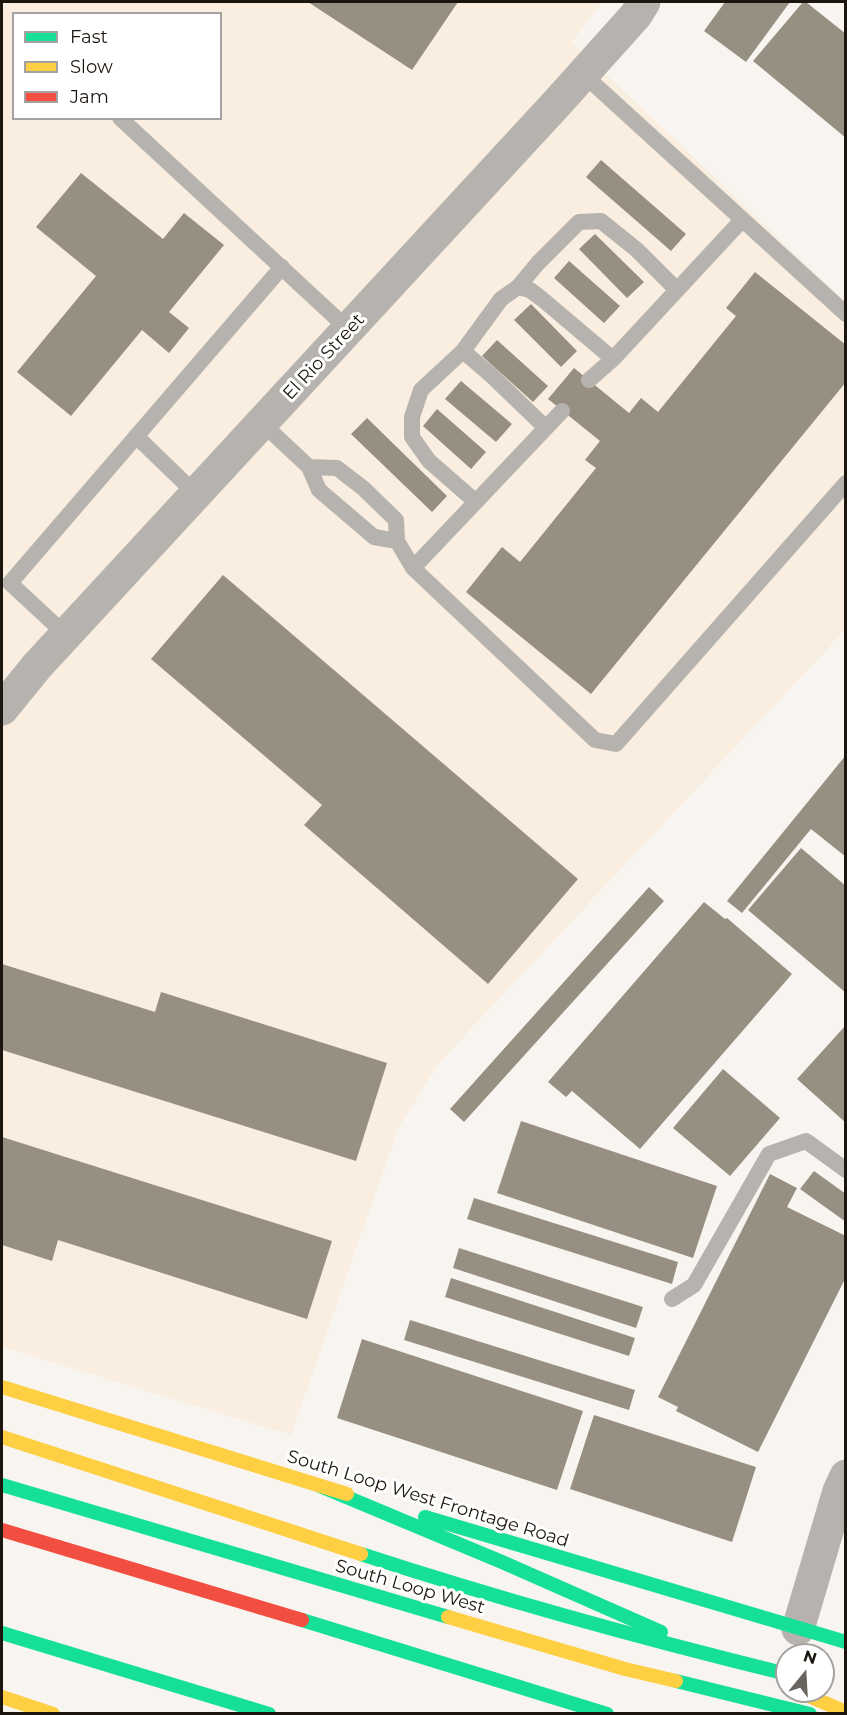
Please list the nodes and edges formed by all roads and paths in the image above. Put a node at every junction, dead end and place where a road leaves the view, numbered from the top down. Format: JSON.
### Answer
{"nodes":[{"id":1,"x":644,"y":2,"type":"edge"},
{"id":2,"x":583,"y":74,"type":"junction"},
{"id":3,"x":122,"y":120,"type":"edge"},
{"id":4,"x":742,"y":220,"type":"junction"},
{"id":5,"x":282,"y":267,"type":"junction"},
{"id":6,"x":518,"y":287,"type":"junction"},
{"id":7,"x":677,"y":290,"type":"junction"},
{"id":8,"x":846,"y":314,"type":"edge"},
{"id":9,"x":349,"y":330,"type":"junction"},
{"id":10,"x":463,"y":351,"type":"junction"},
{"id":11,"x":613,"y":359,"type":"junction"},
{"id":12,"x":589,"y":381,"type":"dead end"},
{"id":13,"x":562,"y":411,"type":"dead end"},
{"id":14,"x":263,"y":424,"type":"junction"},
{"id":15,"x":546,"y":428,"type":"junction"},
{"id":16,"x":136,"y":436,"type":"junction"},
{"id":17,"x":309,"y":467,"type":"junction"},
{"id":18,"x":846,"y":483,"type":"edge"},
{"id":19,"x":197,"y":495,"type":"junction"},
{"id":20,"x":476,"y":502,"type":"junction"},
{"id":21,"x":397,"y":541,"type":"junction"},
{"id":22,"x":413,"y":568,"type":"junction"},
{"id":23,"x":6,"y":579,"type":"edge"},
{"id":24,"x":66,"y":635,"type":"junction"},
{"id":25,"x":2,"y":709,"type":"edge"},
{"id":26,"x":846,"y":1170,"type":"edge"},
{"id":27,"x":672,"y":1299,"type":"dead end"},
{"id":28,"x":2,"y":1387,"type":"edge"},
{"id":29,"x":2,"y":1437,"type":"edge"},
{"id":30,"x":846,"y":1476,"type":"edge"},
{"id":31,"x":2,"y":1485,"type":"edge"},
{"id":32,"x":320,"y":1486,"type":"junction"},
{"id":33,"x":2,"y":1530,"type":"edge"},
{"id":34,"x":798,"y":1629,"type":"junction"},
{"id":35,"x":2,"y":1633,"type":"edge"},
{"id":36,"x":846,"y":1642,"type":"edge"},
{"id":37,"x":775,"y":1671,"type":"edge"},
{"id":38,"x":775,"y":1681,"type":"edge"},
{"id":39,"x":2,"y":1697,"type":"edge"},
{"id":40,"x":825,"y":1703,"type":"edge"},
{"id":41,"x":846,"y":1712,"type":"edge"},
{"id":42,"x":53,"y":1713,"type":"edge"},
{"id":43,"x":269,"y":1713,"type":"edge"},
{"id":44,"x":607,"y":1713,"type":"edge"},
{"id":45,"x":810,"y":1713,"type":"edge"}],
"edges":[{"from":1,"to":2,"type":"street","name":"El Rio Street"},
{"from":2,"to":4,"type":"lane"},
{"from":2,"to":9,"type":"street","name":"El Rio Street"},
{"from":3,"to":5,"type":"lane"},
{"from":4,"to":7,"type":"lane"},
{"from":4,"to":8,"type":"lane"},
{"from":5,"to":9,"type":"lane"},
{"from":5,"to":16,"type":"lane"},
{"from":6,"to":7,"type":"lane"},
{"from":6,"to":10,"type":"lane"},
{"from":6,"to":11,"type":"lane"},
{"from":7,"to":11,"type":"lane"},
{"from":9,"to":14,"type":"street","name":"El Rio Street"},
{"from":10,"to":15,"type":"lane"},
{"from":10,"to":20,"type":"lane"},
{"from":11,"to":12,"type":"lane"},
{"from":13,"to":15,"type":"lane"},
{"from":14,"to":17,"type":"lane"},
{"from":14,"to":19,"type":"street","name":"El Rio Street"},
{"from":15,"to":20,"type":"lane"},
{"from":16,"to":19,"type":"lane"},
{"from":16,"to":23,"type":"lane"},
{"from":17,"to":21,"type":"lane"},
{"from":17,"to":21,"type":"lane"},
{"from":18,"to":22,"type":"lane"},
{"from":19,"to":24,"type":"street","name":"El Rio Street"},
{"from":20,"to":22,"type":"lane"},
{"from":21,"to":22,"type":"lane"},
{"from":23,"to":24,"type":"lane"},
{"from":24,"to":25,"type":"street","name":"El Rio Street"},
{"from":26,"to":27,"type":"lane"},
{"from":28,"to":32,"type":"main road","name":"South Loop West Frontage Road"},
{"from":29,"to":37,"type":"main road","bridge":true},
{"from":30,"to":34,"type":"street"},
{"from":31,"to":45,"type":"main road","name":"South Loop West"},
{"from":32,"to":34,"type":"main road","name":"South Loop West Frontage Road"},
{"from":32,"to":38,"type":"main road"},
{"from":33,"to":44,"type":"main road"},
{"from":34,"to":36,"type":"main road","name":"South Loop West Frontage Road"},
{"from":35,"to":43,"type":"main road"},
{"from":39,"to":42,"type":"main road"},
{"from":40,"to":41,"type":"main road"}]}
